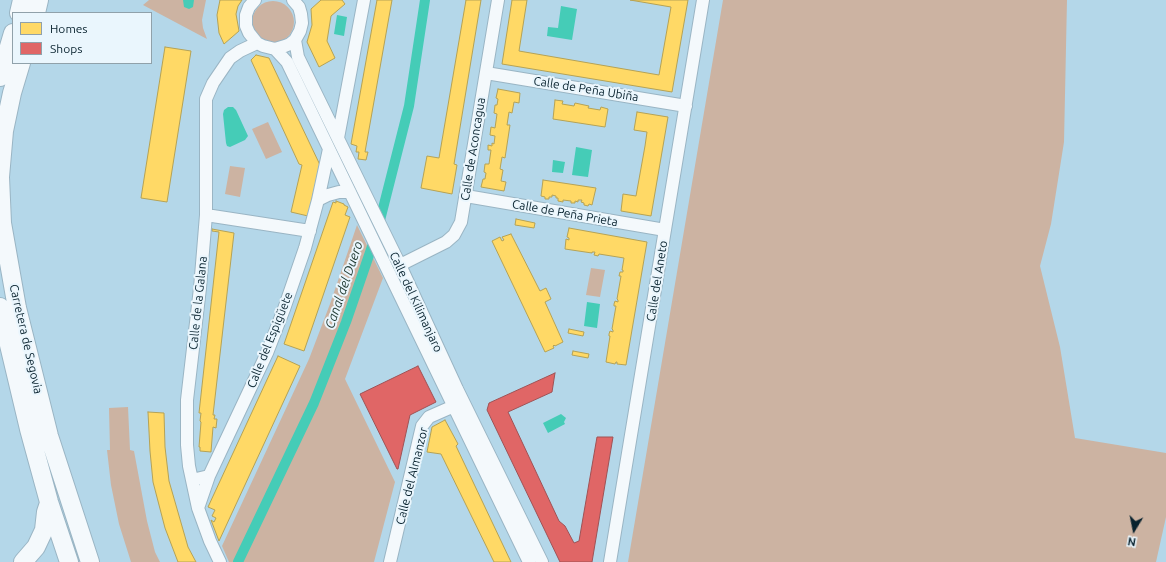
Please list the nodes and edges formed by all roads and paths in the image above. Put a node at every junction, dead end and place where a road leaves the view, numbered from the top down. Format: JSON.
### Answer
{"nodes":[{"id":1,"x":255,"y":0,"type":"edge"},
{"id":2,"x":364,"y":0,"type":"edge"},
{"id":3,"x":498,"y":0,"type":"edge"},
{"id":4,"x":703,"y":0,"type":"edge"},
{"id":5,"x":298,"y":2,"type":"edge"},
{"id":6,"x":35,"y":3,"type":"edge"},
{"id":7,"x":21,"y":12,"type":"edge"},
{"id":8,"x":249,"y":33,"type":"junction"},
{"id":9,"x":12,"y":36,"type":"edge"},
{"id":10,"x":295,"y":40,"type":"junction"},
{"id":11,"x":257,"y":43,"type":"junction"},
{"id":12,"x":275,"y":49,"type":"junction"},
{"id":13,"x":240,"y":51,"type":"junction"},
{"id":14,"x":21,"y":64,"type":"edge"},
{"id":15,"x":486,"y":73,"type":"junction"},
{"id":16,"x":0,"y":77,"type":"edge"},
{"id":17,"x":686,"y":106,"type":"junction"},
{"id":18,"x":344,"y":108,"type":"junction"},
{"id":19,"x":325,"y":113,"type":"junction"},
{"id":20,"x":338,"y":138,"type":"junction"},
{"id":21,"x":329,"y":149,"type":"junction"},
{"id":22,"x":350,"y":192,"type":"junction"},
{"id":23,"x":466,"y":196,"type":"junction"},
{"id":24,"x":318,"y":200,"type":"junction"},
{"id":25,"x":365,"y":209,"type":"junction"},
{"id":26,"x":206,"y":214,"type":"junction"},
{"id":27,"x":665,"y":230,"type":"junction"},
{"id":28,"x":310,"y":231,"type":"junction"},
{"id":29,"x":400,"y":265,"type":"junction"},
{"id":30,"x":0,"y":307,"type":"edge"},
{"id":31,"x":454,"y":406,"type":"junction"},
{"id":32,"x":209,"y":476,"type":"junction"},
{"id":33,"x":192,"y":480,"type":"junction"},
{"id":34,"x":49,"y":502,"type":"junction"},
{"id":35,"x":198,"y":508,"type":"junction"},
{"id":36,"x":393,"y":559,"type":"edge"},
{"id":37,"x":23,"y":562,"type":"edge"},
{"id":38,"x":70,"y":562,"type":"edge"},
{"id":39,"x":90,"y":562,"type":"edge"},
{"id":40,"x":220,"y":562,"type":"edge"},
{"id":41,"x":529,"y":562,"type":"edge"},
{"id":42,"x":542,"y":562,"type":"edge"},
{"id":43,"x":610,"y":562,"type":"edge"}],
"edges":[{"from":1,"to":8,"type":"street"},
{"from":2,"to":18,"type":"street"},
{"from":3,"to":15,"type":"street","name":"Calle de Aconcagua"},
{"from":4,"to":17,"type":"street","name":"Calle del Aneto"},
{"from":5,"to":10,"type":"street"},
{"from":6,"to":7,"type":"highway"},
{"from":8,"to":11,"type":"street"},
{"from":8,"to":13,"type":"street","name":"Calle de la Galana"},
{"from":9,"to":16,"type":"highway"},
{"from":10,"to":12,"type":"street"},
{"from":10,"to":19,"type":"street","name":"Calle del Kilimanjaro"},
{"from":11,"to":12,"type":"street"},
{"from":11,"to":13,"type":"street","name":"Calle de la Galana"},
{"from":12,"to":21,"type":"street","name":"Calle del Kilimanjaro"},
{"from":13,"to":26,"type":"street","name":"Calle de la Galana"},
{"from":14,"to":39,"type":"highway","name":"Carretera de Segovia"},
{"from":15,"to":17,"type":"street","name":"Calle de Peña Ubiña"},
{"from":15,"to":23,"type":"street","name":"Calle de Aconcagua"},
{"from":17,"to":27,"type":"street","name":"Calle del Aneto"},
{"from":18,"to":19,"type":"street"},
{"from":18,"to":20,"type":"street"},
{"from":19,"to":20,"type":"street","name":"Calle del Kilimanjaro"},
{"from":20,"to":25,"type":"street","name":"Calle del Kilimanjaro"},
{"from":21,"to":22,"type":"street","name":"Calle del Kilimanjaro"},
{"from":21,"to":24,"type":"street","name":"Calle del Espigüete"},
{"from":22,"to":24,"type":"street"},
{"from":22,"to":25,"type":"street","name":"Calle del Kilimanjaro"},
{"from":23,"to":27,"type":"street","name":"Calle de Peña Prieta"},
{"from":23,"to":29,"type":"street","name":"Calle de Aconcagua"},
{"from":24,"to":28,"type":"street","name":"Calle del Espigüete"},
{"from":25,"to":29,"type":"street","name":"Calle del Kilimanjaro"},
{"from":25,"to":31,"type":"street","name":"Calle del Kilimanjaro"},
{"from":26,"to":28,"type":"street"},
{"from":26,"to":33,"type":"street","name":"Calle de la Galana"},
{"from":27,"to":43,"type":"street","name":"Calle del Aneto"},
{"from":28,"to":32,"type":"street","name":"Calle del Espigüete"},
{"from":29,"to":42,"type":"street","name":"Calle del Kilimanjaro"},
{"from":30,"to":34,"type":"highway","name":"Carretera de Segovia"},
{"from":31,"to":36,"type":"street","name":"Calle del Almanzor"},
{"from":31,"to":41,"type":"street","name":"Calle del Kilimanjaro"},
{"from":32,"to":33,"type":"street"},
{"from":32,"to":35,"type":"street","name":"Calle del Espigüete"},
{"from":33,"to":35,"type":"street","name":"Calle de la Galana"},
{"from":34,"to":37,"type":"highway"},
{"from":34,"to":38,"type":"highway","name":"Carretera de Segovia"},
{"from":35,"to":40,"type":"street","name":"Calle de la Galana"}]}
